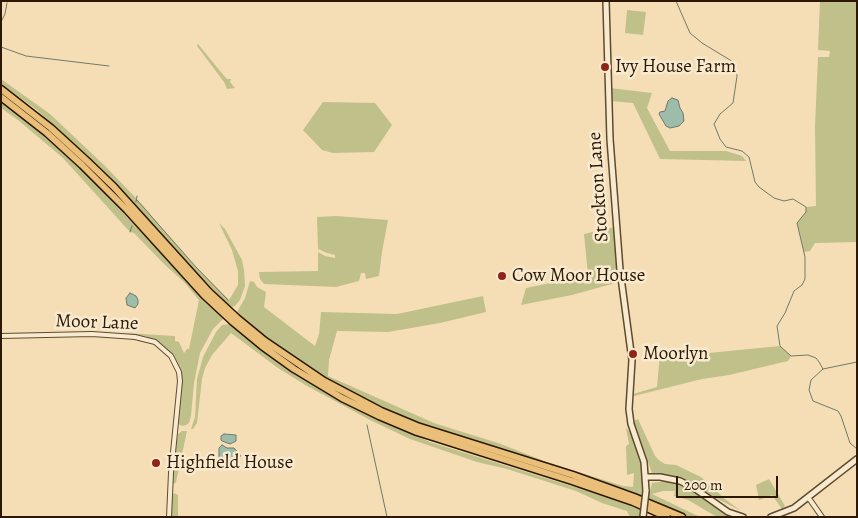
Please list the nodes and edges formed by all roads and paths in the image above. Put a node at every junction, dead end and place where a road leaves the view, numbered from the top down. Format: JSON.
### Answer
{"nodes":[{"id":1,"x":606,"y":1,"type":"edge"},
{"id":2,"x":1,"y":89,"type":"edge"},
{"id":3,"x":1,"y":97,"type":"edge"},
{"id":4,"x":1,"y":336,"type":"edge"},
{"id":5,"x":857,"y":459,"type":"edge"},
{"id":6,"x":646,"y":477,"type":"junction"},
{"id":7,"x":808,"y":498,"type":"junction"},
{"id":8,"x":169,"y":517,"type":"edge"},
{"id":9,"x":643,"y":517,"type":"edge"},
{"id":10,"x":667,"y":517,"type":"edge"},
{"id":11,"x":682,"y":517,"type":"edge"},
{"id":12,"x":744,"y":517,"type":"edge"},
{"id":13,"x":771,"y":517,"type":"edge"},
{"id":14,"x":822,"y":517,"type":"edge"}],
"edges":[{"from":1,"to":6,"type":"street","name":"Stockton Lane"},
{"from":2,"to":11,"type":"highway"},
{"from":3,"to":10,"type":"highway"},
{"from":4,"to":8,"type":"street","name":"Moor Lane"},
{"from":5,"to":7,"type":"street"},
{"from":6,"to":9,"type":"street","name":"Stockton Lane","bridge":true},
{"from":6,"to":12,"type":"street"},
{"from":7,"to":13,"type":"street"},
{"from":7,"to":14,"type":"street"}]}
